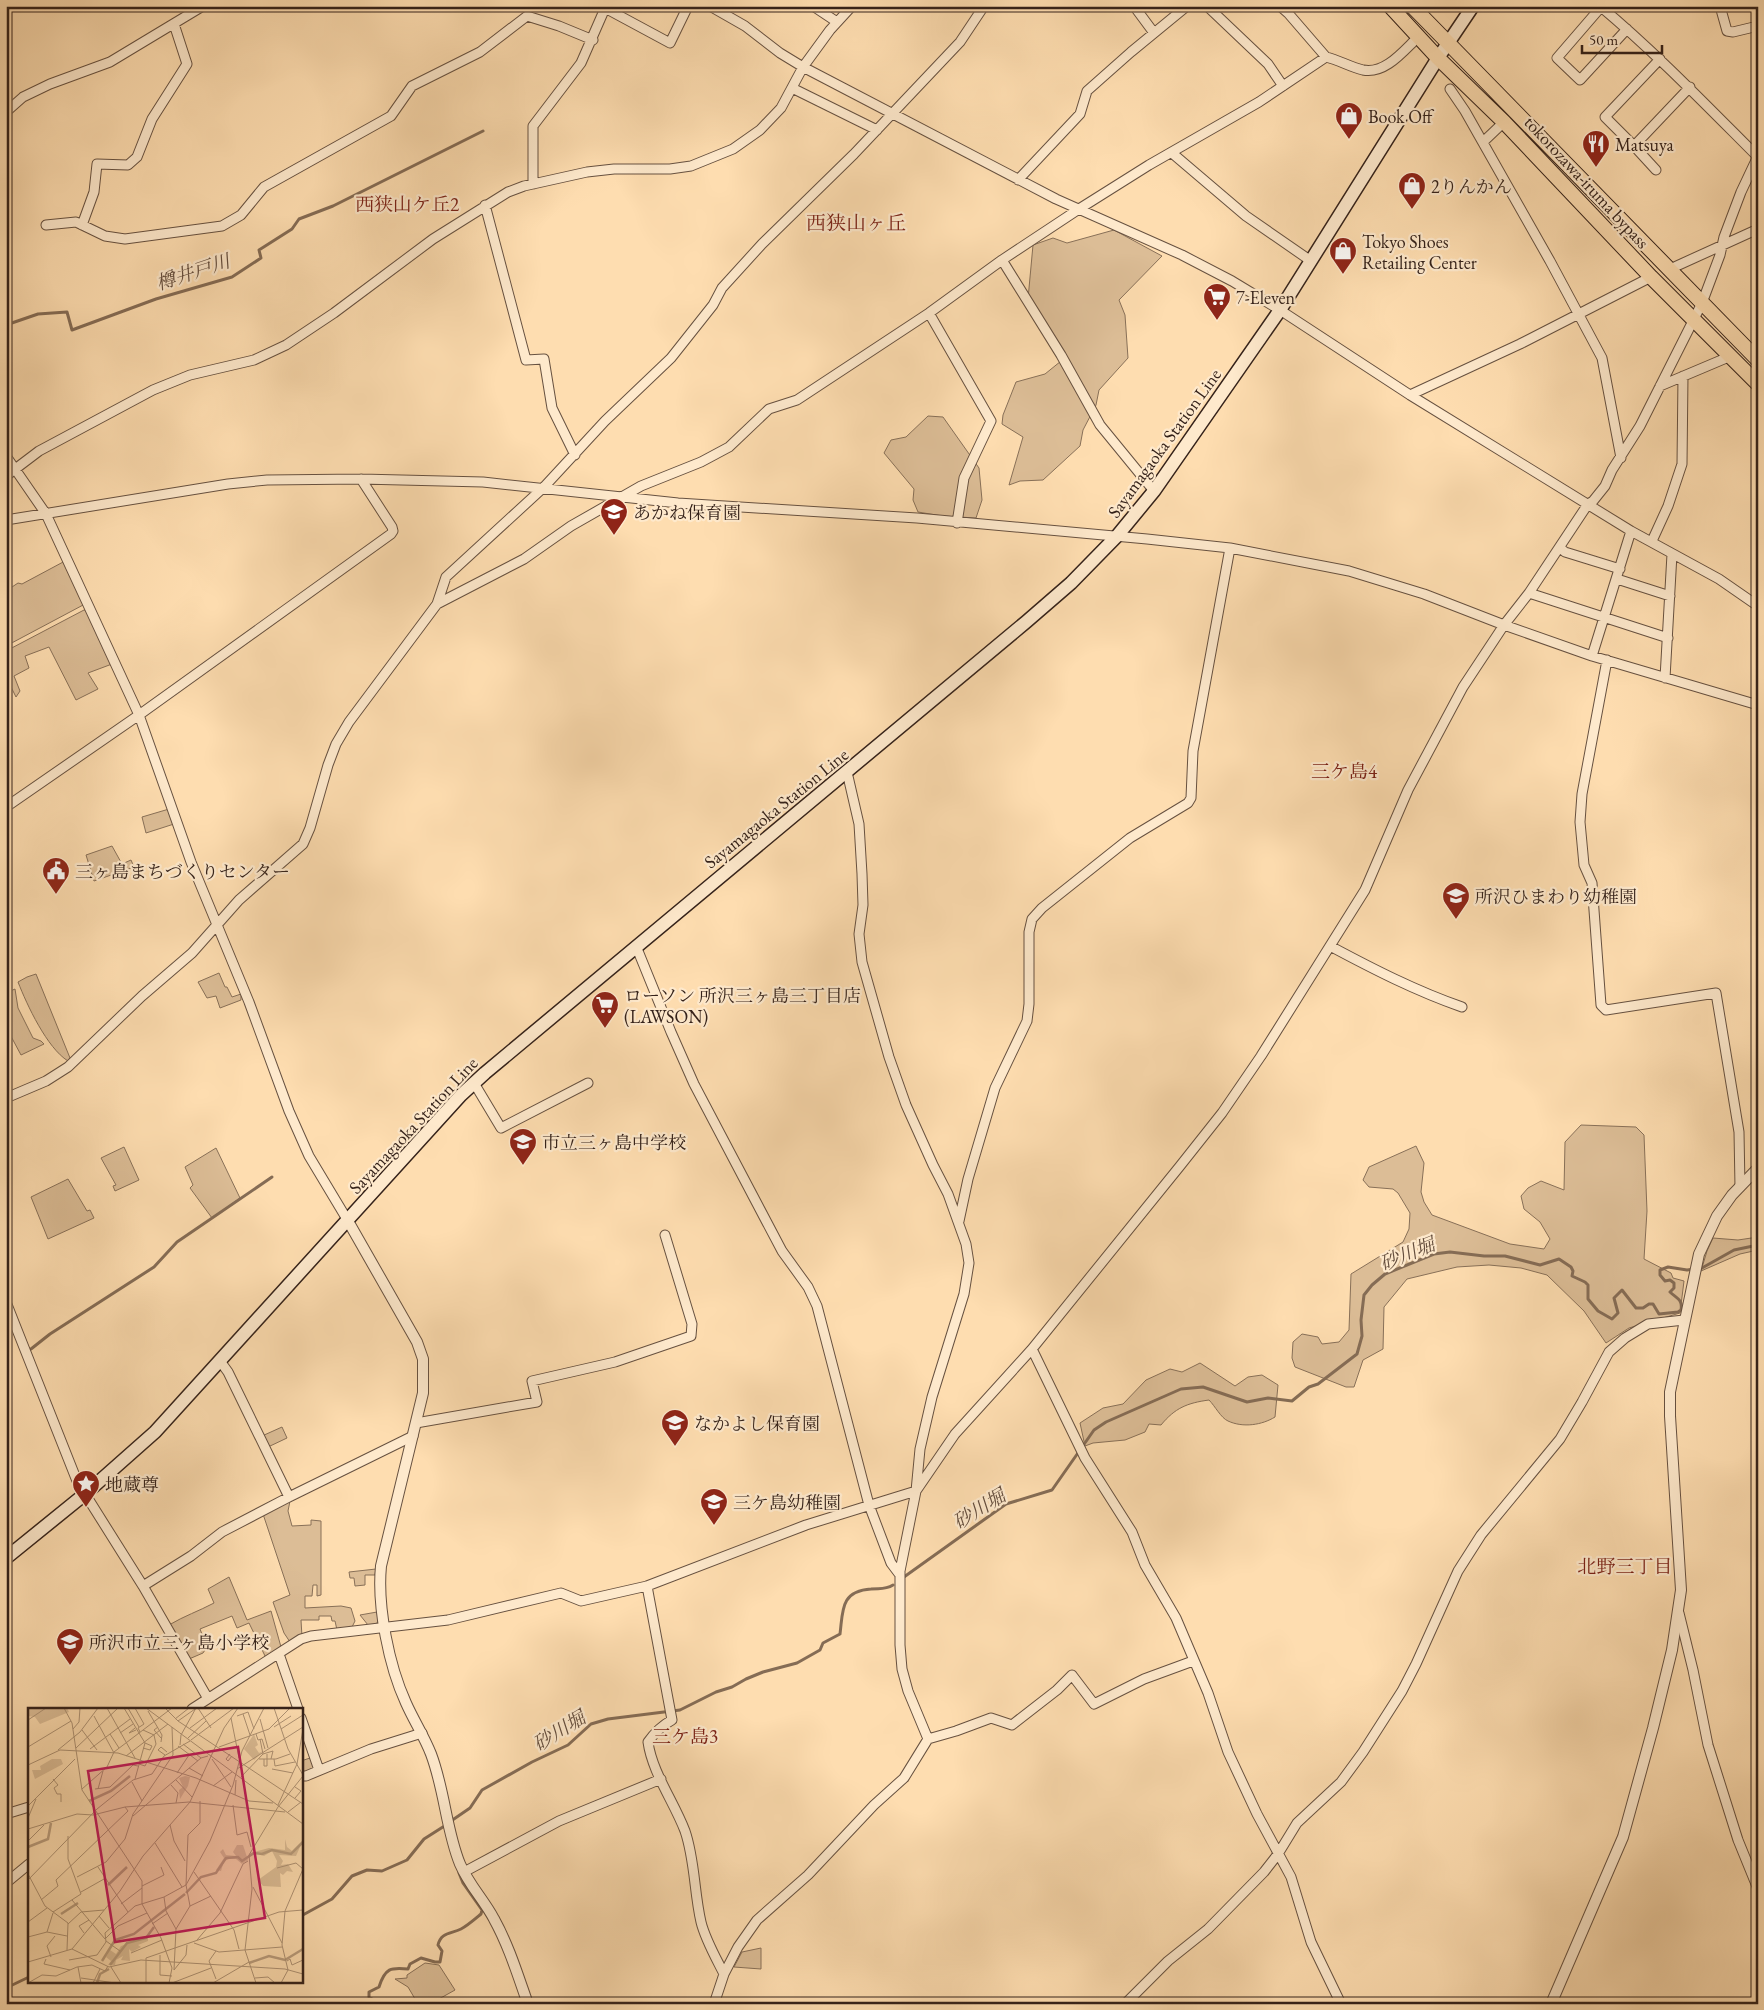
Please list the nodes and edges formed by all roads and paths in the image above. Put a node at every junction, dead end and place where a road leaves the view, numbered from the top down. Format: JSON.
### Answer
{"nodes":[{"id":1,"x":203,"y":6,"type":"edge"},
{"id":2,"x":688,"y":6,"type":"edge"},
{"id":3,"x":710,"y":6,"type":"edge"},
{"id":4,"x":814,"y":6,"type":"edge"},
{"id":5,"x":852,"y":6,"type":"edge"},
{"id":6,"x":984,"y":6,"type":"edge"},
{"id":7,"x":1134,"y":6,"type":"edge"},
{"id":8,"x":1188,"y":6,"type":"edge"},
{"id":9,"x":1207,"y":6,"type":"edge"},
{"id":10,"x":1280,"y":6,"type":"edge"},
{"id":11,"x":1390,"y":6,"type":"edge"},
{"id":12,"x":1412,"y":6,"type":"edge"},
{"id":13,"x":1473,"y":6,"type":"edge"},
{"id":14,"x":1720,"y":6,"type":"edge"},
{"id":15,"x":606,"y":7,"type":"edge"},
{"id":16,"x":1601,"y":7,"type":"edge"},
{"id":17,"x":724,"y":10,"type":"edge"},
{"id":18,"x":837,"y":22,"type":"junction"},
{"id":19,"x":174,"y":24,"type":"junction"},
{"id":20,"x":1758,"y":26,"type":"edge"},
{"id":21,"x":1627,"y":29,"type":"junction"},
{"id":22,"x":1154,"y":33,"type":"junction"},
{"id":23,"x":593,"y":40,"type":"junction"},
{"id":24,"x":1413,"y":42,"type":"dead end"},
{"id":25,"x":1448,"y":43,"type":"junction"},
{"id":26,"x":1326,"y":57,"type":"junction"},
{"id":27,"x":1438,"y":58,"type":"junction"},
{"id":28,"x":1660,"y":59,"type":"junction"},
{"id":29,"x":804,"y":67,"type":"junction"},
{"id":30,"x":1283,"y":86,"type":"junction"},
{"id":31,"x":1690,"y":87,"type":"junction"},
{"id":32,"x":792,"y":88,"type":"junction"},
{"id":33,"x":1450,"y":89,"type":"dead end"},
{"id":34,"x":6,"y":112,"type":"edge"},
{"id":35,"x":894,"y":113,"type":"junction"},
{"id":36,"x":1504,"y":122,"type":"junction"},
{"id":37,"x":877,"y":130,"type":"junction"},
{"id":38,"x":1483,"y":142,"type":"junction"},
{"id":39,"x":1634,"y":146,"type":"junction"},
{"id":40,"x":1172,"y":153,"type":"junction"},
{"id":41,"x":1758,"y":156,"type":"edge"},
{"id":42,"x":1656,"y":170,"type":"dead end"},
{"id":43,"x":1018,"y":180,"type":"junction"},
{"id":44,"x":533,"y":184,"type":"junction"},
{"id":45,"x":485,"y":205,"type":"junction"},
{"id":46,"x":1079,"y":210,"type":"junction"},
{"id":47,"x":46,"y":225,"type":"dead end"},
{"id":48,"x":82,"y":225,"type":"junction"},
{"id":49,"x":1758,"y":230,"type":"edge"},
{"id":50,"x":1722,"y":246,"type":"junction"},
{"id":51,"x":1002,"y":260,"type":"junction"},
{"id":52,"x":1311,"y":261,"type":"junction"},
{"id":53,"x":1670,"y":269,"type":"junction"},
{"id":54,"x":1651,"y":277,"type":"junction"},
{"id":55,"x":1702,"y":302,"type":"junction"},
{"id":56,"x":1280,"y":310,"type":"junction"},
{"id":57,"x":929,"y":313,"type":"junction"},
{"id":58,"x":1579,"y":314,"type":"junction"},
{"id":59,"x":1693,"y":319,"type":"junction"},
{"id":60,"x":1755,"y":352,"type":"edge"},
{"id":61,"x":1731,"y":356,"type":"junction"},
{"id":62,"x":1683,"y":376,"type":"junction"},
{"id":63,"x":1758,"y":384,"type":"edge"},
{"id":64,"x":1660,"y":386,"type":"junction"},
{"id":65,"x":1410,"y":395,"type":"junction"},
{"id":66,"x":575,"y":455,"type":"junction"},
{"id":67,"x":6,"y":456,"type":"edge"},
{"id":68,"x":1621,"y":458,"type":"junction"},
{"id":69,"x":16,"y":470,"type":"junction"},
{"id":70,"x":6,"y":476,"type":"edge"},
{"id":71,"x":361,"y":479,"type":"junction"},
{"id":72,"x":544,"y":487,"type":"junction"},
{"id":73,"x":1154,"y":491,"type":"junction"},
{"id":74,"x":619,"y":498,"type":"junction"},
{"id":75,"x":1588,"y":504,"type":"junction"},
{"id":76,"x":46,"y":514,"type":"junction"},
{"id":77,"x":6,"y":520,"type":"edge"},
{"id":78,"x":958,"y":523,"type":"junction"},
{"id":79,"x":1631,"y":531,"type":"junction"},
{"id":80,"x":1117,"y":536,"type":"junction"},
{"id":81,"x":1652,"y":541,"type":"junction"},
{"id":82,"x":1230,"y":548,"type":"junction"},
{"id":83,"x":1560,"y":548,"type":"junction"},
{"id":84,"x":1672,"y":554,"type":"junction"},
{"id":85,"x":1620,"y":569,"type":"junction"},
{"id":86,"x":1616,"y":579,"type":"junction"},
{"id":87,"x":1529,"y":593,"type":"junction"},
{"id":88,"x":1670,"y":596,"type":"junction"},
{"id":89,"x":437,"y":604,"type":"junction"},
{"id":90,"x":1758,"y":606,"type":"edge"},
{"id":91,"x":1604,"y":617,"type":"junction"},
{"id":92,"x":1504,"y":625,"type":"junction"},
{"id":93,"x":1668,"y":638,"type":"junction"},
{"id":94,"x":1592,"y":656,"type":"junction"},
{"id":95,"x":1607,"y":660,"type":"junction"},
{"id":96,"x":1665,"y":678,"type":"junction"},
{"id":97,"x":1758,"y":704,"type":"edge"},
{"id":98,"x":139,"y":715,"type":"junction"},
{"id":99,"x":847,"y":772,"type":"junction"},
{"id":100,"x":6,"y":807,"type":"edge"},
{"id":101,"x":216,"y":926,"type":"junction"},
{"id":102,"x":636,"y":946,"type":"junction"},
{"id":103,"x":1330,"y":946,"type":"junction"},
{"id":104,"x":1462,"y":1007,"type":"dead end"},
{"id":105,"x":474,"y":1083,"type":"junction"},
{"id":106,"x":588,"y":1083,"type":"dead end"},
{"id":107,"x":6,"y":1098,"type":"edge"},
{"id":108,"x":1758,"y":1168,"type":"edge"},
{"id":109,"x":1740,"y":1187,"type":"junction"},
{"id":110,"x":348,"y":1221,"type":"junction"},
{"id":111,"x":958,"y":1222,"type":"junction"},
{"id":112,"x":665,"y":1235,"type":"dead end"},
{"id":113,"x":6,"y":1302,"type":"edge"},
{"id":114,"x":1684,"y":1320,"type":"junction"},
{"id":115,"x":1032,"y":1349,"type":"junction"},
{"id":116,"x":220,"y":1362,"type":"junction"},
{"id":117,"x":416,"y":1423,"type":"junction"},
{"id":118,"x":413,"y":1436,"type":"junction"},
{"id":119,"x":916,"y":1491,"type":"junction"},
{"id":120,"x":84,"y":1494,"type":"junction"},
{"id":121,"x":289,"y":1497,"type":"junction"},
{"id":122,"x":869,"y":1505,"type":"junction"},
{"id":123,"x":6,"y":1558,"type":"edge"},
{"id":124,"x":900,"y":1575,"type":"junction"},
{"id":125,"x":143,"y":1586,"type":"junction"},
{"id":126,"x":647,"y":1586,"type":"junction"},
{"id":127,"x":1678,"y":1613,"type":"junction"},
{"id":128,"x":384,"y":1626,"type":"junction"},
{"id":129,"x":279,"y":1654,"type":"junction"},
{"id":130,"x":1193,"y":1660,"type":"junction"},
{"id":131,"x":207,"y":1697,"type":"junction"},
{"id":132,"x":193,"y":1708,"type":"edge"},
{"id":133,"x":298,"y":1708,"type":"edge"},
{"id":134,"x":302,"y":1721,"type":"edge"},
{"id":135,"x":422,"y":1732,"type":"junction"},
{"id":136,"x":928,"y":1739,"type":"junction"},
{"id":137,"x":320,"y":1770,"type":"junction"},
{"id":138,"x":302,"y":1776,"type":"edge"},
{"id":139,"x":661,"y":1779,"type":"junction"},
{"id":140,"x":28,"y":1807,"type":"edge"},
{"id":141,"x":6,"y":1814,"type":"edge"},
{"id":142,"x":1278,"y":1854,"type":"junction"},
{"id":143,"x":28,"y":1865,"type":"edge"},
{"id":144,"x":464,"y":1872,"type":"junction"},
{"id":145,"x":6,"y":1882,"type":"edge"},
{"id":146,"x":1758,"y":1889,"type":"edge"},
{"id":147,"x":724,"y":1974,"type":"junction"},
{"id":148,"x":528,"y":2004,"type":"edge"},
{"id":149,"x":714,"y":2004,"type":"edge"},
{"id":150,"x":1125,"y":2004,"type":"edge"},
{"id":151,"x":1342,"y":2004,"type":"edge"},
{"id":152,"x":1552,"y":2004,"type":"edge"}],
"edges":[{"from":1,"to":19,"type":"street"},
{"from":2,"to":15,"type":"street"},
{"from":3,"to":17,"type":"street"},
{"from":4,"to":18,"type":"street"},
{"from":5,"to":18,"type":"street"},
{"from":6,"to":35,"type":"street"},
{"from":7,"to":22,"type":"street"},
{"from":8,"to":22,"type":"street"},
{"from":9,"to":30,"type":"street"},
{"from":10,"to":26,"type":"street"},
{"from":11,"to":27,"type":"highway","name":"tokorozawa-iruma bypass"},
{"from":12,"to":25,"type":"highway","name":"tokorozawa-iruma bypass"},
{"from":13,"to":25,"type":"main road","name":"Sayamagaoka Station Line"},
{"from":14,"to":20,"type":"street"},
{"from":15,"to":23,"type":"street"},
{"from":16,"to":21,"type":"street"},
{"from":16,"to":21,"type":"street"},
{"from":17,"to":29,"type":"street"},
{"from":18,"to":29,"type":"street"},
{"from":19,"to":34,"type":"street"},
{"from":19,"to":48,"type":"street"},
{"from":21,"to":28,"type":"street"},
{"from":22,"to":43,"type":"street"},
{"from":23,"to":44,"type":"street"},
{"from":23,"to":48,"type":"street"},
{"from":24,"to":26,"type":"street"},
{"from":25,"to":27,"type":"main road","name":"Sayamagaoka Station Line"},
{"from":25,"to":53,"type":"highway","name":"tokorozawa-iruma bypass"},
{"from":26,"to":30,"type":"street"},
{"from":27,"to":36,"type":"highway","name":"tokorozawa-iruma bypass"},
{"from":27,"to":52,"type":"main road","name":"Sayamagaoka Station Line"},
{"from":28,"to":31,"type":"street"},
{"from":28,"to":39,"type":"street"},
{"from":29,"to":32,"type":"street"},
{"from":29,"to":35,"type":"street"},
{"from":30,"to":40,"type":"street"},
{"from":31,"to":39,"type":"street"},
{"from":31,"to":41,"type":"street"},
{"from":32,"to":37,"type":"street"},
{"from":32,"to":44,"type":"street"},
{"from":33,"to":38,"type":"street"},
{"from":35,"to":37,"type":"street"},
{"from":35,"to":43,"type":"street"},
{"from":36,"to":38,"type":"street"},
{"from":36,"to":54,"type":"highway","name":"tokorozawa-iruma bypass"},
{"from":37,"to":66,"type":"street"},
{"from":38,"to":58,"type":"street"},
{"from":39,"to":42,"type":"street"},
{"from":40,"to":46,"type":"street"},
{"from":40,"to":52,"type":"street"},
{"from":41,"to":50,"type":"street"},
{"from":43,"to":46,"type":"street"},
{"from":44,"to":45,"type":"street"},
{"from":45,"to":66,"type":"street"},
{"from":45,"to":69,"type":"street"},
{"from":46,"to":51,"type":"street"},
{"from":46,"to":56,"type":"street"},
{"from":47,"to":48,"type":"street"},
{"from":49,"to":50,"type":"street"},
{"from":50,"to":53,"type":"street"},
{"from":50,"to":55,"type":"street"},
{"from":51,"to":57,"type":"street"},
{"from":51,"to":73,"type":"street"},
{"from":52,"to":56,"type":"main road","name":"Sayamagaoka Station Line"},
{"from":53,"to":55,"type":"highway","name":"tokorozawa-iruma bypass"},
{"from":54,"to":58,"type":"street"},
{"from":54,"to":59,"type":"highway","name":"tokorozawa-iruma bypass"},
{"from":55,"to":59,"type":"street"},
{"from":55,"to":60,"type":"highway","name":"tokorozawa-iruma bypass"},
{"from":56,"to":65,"type":"street"},
{"from":56,"to":73,"type":"main road","name":"Sayamagaoka Station Line"},
{"from":57,"to":74,"type":"street"},
{"from":57,"to":78,"type":"street"},
{"from":58,"to":65,"type":"street"},
{"from":58,"to":68,"type":"street"},
{"from":59,"to":61,"type":"highway","name":"tokorozawa-iruma bypass"},
{"from":59,"to":64,"type":"street"},
{"from":61,"to":62,"type":"street"},
{"from":61,"to":63,"type":"highway","name":"tokorozawa-iruma bypass"},
{"from":62,"to":64,"type":"street"},
{"from":62,"to":81,"type":"street"},
{"from":64,"to":68,"type":"street"},
{"from":65,"to":75,"type":"street"},
{"from":66,"to":72,"type":"street"},
{"from":67,"to":69,"type":"street"},
{"from":68,"to":75,"type":"street"},
{"from":69,"to":70,"type":"street"},
{"from":69,"to":76,"type":"street"},
{"from":71,"to":72,"type":"street"},
{"from":71,"to":76,"type":"street"},
{"from":71,"to":98,"type":"street"},
{"from":72,"to":74,"type":"street"},
{"from":72,"to":89,"type":"street"},
{"from":73,"to":80,"type":"main road","name":"Sayamagaoka Station Line"},
{"from":74,"to":78,"type":"street"},
{"from":74,"to":89,"type":"street"},
{"from":75,"to":79,"type":"street"},
{"from":75,"to":83,"type":"street"},
{"from":76,"to":77,"type":"street"},
{"from":76,"to":98,"type":"street"},
{"from":78,"to":80,"type":"street"},
{"from":79,"to":81,"type":"street"},
{"from":79,"to":85,"type":"street"},
{"from":80,"to":82,"type":"street"},
{"from":80,"to":99,"type":"main road","name":"Sayamagaoka Station Line"},
{"from":81,"to":84,"type":"street"},
{"from":82,"to":92,"type":"street"},
{"from":82,"to":111,"type":"street"},
{"from":83,"to":85,"type":"street"},
{"from":83,"to":87,"type":"street"},
{"from":84,"to":88,"type":"street"},
{"from":84,"to":90,"type":"street"},
{"from":85,"to":86,"type":"street"},
{"from":86,"to":88,"type":"street"},
{"from":86,"to":91,"type":"street"},
{"from":87,"to":91,"type":"street"},
{"from":87,"to":92,"type":"street"},
{"from":88,"to":93,"type":"street"},
{"from":89,"to":101,"type":"street"},
{"from":91,"to":93,"type":"street"},
{"from":91,"to":94,"type":"street"},
{"from":92,"to":94,"type":"street"},
{"from":92,"to":103,"type":"street"},
{"from":93,"to":96,"type":"street"},
{"from":94,"to":95,"type":"street"},
{"from":95,"to":96,"type":"street"},
{"from":95,"to":109,"type":"street"},
{"from":96,"to":97,"type":"street"},
{"from":98,"to":100,"type":"street"},
{"from":98,"to":101,"type":"street"},
{"from":99,"to":102,"type":"main road","name":"Sayamagaoka Station Line"},
{"from":99,"to":111,"type":"street"},
{"from":101,"to":107,"type":"street"},
{"from":101,"to":110,"type":"street"},
{"from":102,"to":105,"type":"main road","name":"Sayamagaoka Station Line"},
{"from":102,"to":122,"type":"street"},
{"from":103,"to":104,"type":"street"},
{"from":103,"to":115,"type":"street"},
{"from":105,"to":106,"type":"street"},
{"from":105,"to":110,"type":"main road","name":"Sayamagaoka Station Line"},
{"from":108,"to":109,"type":"street"},
{"from":109,"to":114,"type":"street"},
{"from":110,"to":116,"type":"main road","name":"Sayamagaoka Station Line"},
{"from":110,"to":117,"type":"street"},
{"from":111,"to":119,"type":"street"},
{"from":112,"to":117,"type":"street"},
{"from":113,"to":120,"type":"street"},
{"from":114,"to":127,"type":"street"},
{"from":114,"to":142,"type":"street"},
{"from":115,"to":119,"type":"street"},
{"from":115,"to":130,"type":"street"},
{"from":116,"to":120,"type":"main road","name":"Sayamagaoka Station Line"},
{"from":116,"to":121,"type":"street"},
{"from":117,"to":118,"type":"street"},
{"from":118,"to":121,"type":"street"},
{"from":118,"to":128,"type":"street"},
{"from":119,"to":122,"type":"street"},
{"from":119,"to":124,"type":"street"},
{"from":120,"to":123,"type":"main road","name":"Sayamagaoka Station Line"},
{"from":120,"to":125,"type":"street"},
{"from":121,"to":125,"type":"street"},
{"from":122,"to":124,"type":"street"},
{"from":122,"to":126,"type":"street"},
{"from":124,"to":136,"type":"street"},
{"from":125,"to":131,"type":"street"},
{"from":126,"to":128,"type":"street"},
{"from":126,"to":139,"type":"street"},
{"from":127,"to":146,"type":"street"},
{"from":127,"to":152,"type":"street"},
{"from":128,"to":129,"type":"street"},
{"from":128,"to":135,"type":"street"},
{"from":129,"to":131,"type":"street"},
{"from":129,"to":133,"type":"street"},
{"from":130,"to":136,"type":"street"},
{"from":130,"to":142,"type":"street"},
{"from":131,"to":132,"type":"street"},
{"from":134,"to":137,"type":"street"},
{"from":135,"to":137,"type":"street"},
{"from":135,"to":144,"type":"street"},
{"from":136,"to":147,"type":"street"},
{"from":137,"to":138,"type":"street"},
{"from":139,"to":144,"type":"street"},
{"from":139,"to":147,"type":"street"},
{"from":140,"to":141,"type":"street"},
{"from":142,"to":150,"type":"street"},
{"from":142,"to":151,"type":"street"},
{"from":143,"to":145,"type":"street"},
{"from":144,"to":148,"type":"street"},
{"from":147,"to":149,"type":"street"}]}
